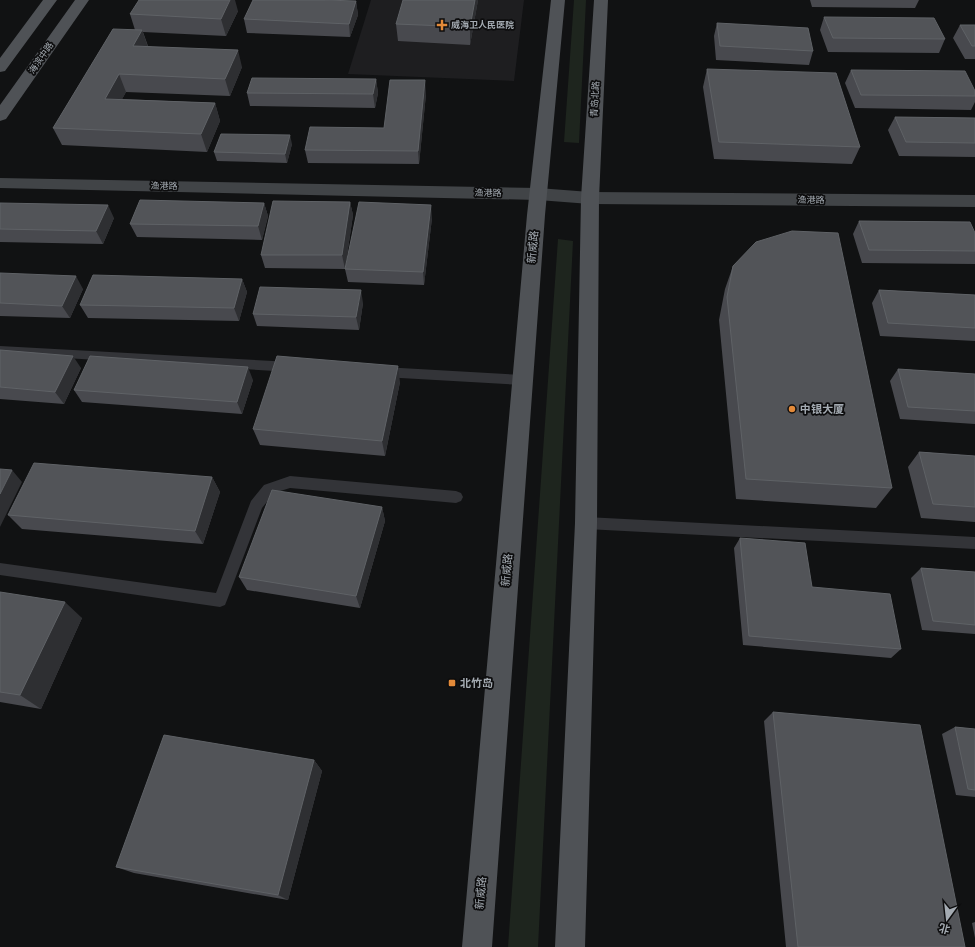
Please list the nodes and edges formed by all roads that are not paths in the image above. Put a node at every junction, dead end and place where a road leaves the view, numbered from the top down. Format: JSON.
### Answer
{"nodes":[{"id":1,"x":50,"y":0,"type":"edge"},
{"id":2,"x":82,"y":0,"type":"edge"},
{"id":3,"x":558,"y":0,"type":"edge"},
{"id":4,"x":601,"y":0,"type":"edge"},
{"id":5,"x":0,"y":68,"type":"edge"},
{"id":6,"x":0,"y":116,"type":"edge"},
{"id":7,"x":0,"y":183,"type":"edge"},
{"id":8,"x":538,"y":194,"type":"junction"},
{"id":9,"x":590,"y":198,"type":"junction"},
{"id":10,"x":974,"y":204,"type":"edge"},
{"id":11,"x":0,"y":350,"type":"edge"},
{"id":12,"x":301,"y":368,"type":"edge"},
{"id":13,"x":372,"y":372,"type":"edge"},
{"id":14,"x":523,"y":380,"type":"junction"},
{"id":15,"x":456,"y":497,"type":"dead end"},
{"id":16,"x":586,"y":523,"type":"junction"},
{"id":17,"x":975,"y":543,"type":"edge"},
{"id":18,"x":0,"y":569,"type":"edge"},
{"id":19,"x":477,"y":947,"type":"edge"},
{"id":20,"x":570,"y":947,"type":"edge"}],
"edges":[{"from":1,"to":5,"type":"main road"},
{"from":2,"to":6,"type":"main road","name":"海滨中路"},
{"from":3,"to":8,"type":"main road"},
{"from":4,"to":9,"type":"main road","name":"青岛北路"},
{"from":7,"to":8,"type":"street","name":"渔港路"},
{"from":8,"to":9,"type":"street","name":"渔港路"},
{"from":8,"to":14,"type":"main road","name":"新威路"},
{"from":9,"to":10,"type":"street","name":"渔港路"},
{"from":9,"to":16,"type":"main road"},
{"from":11,"to":12,"type":"lane"},
{"from":13,"to":14,"type":"lane"},
{"from":14,"to":19,"type":"main road","name":"新威路"},
{"from":15,"to":18,"type":"lane"},
{"from":16,"to":17,"type":"lane"},
{"from":16,"to":20,"type":"main road"}]}
